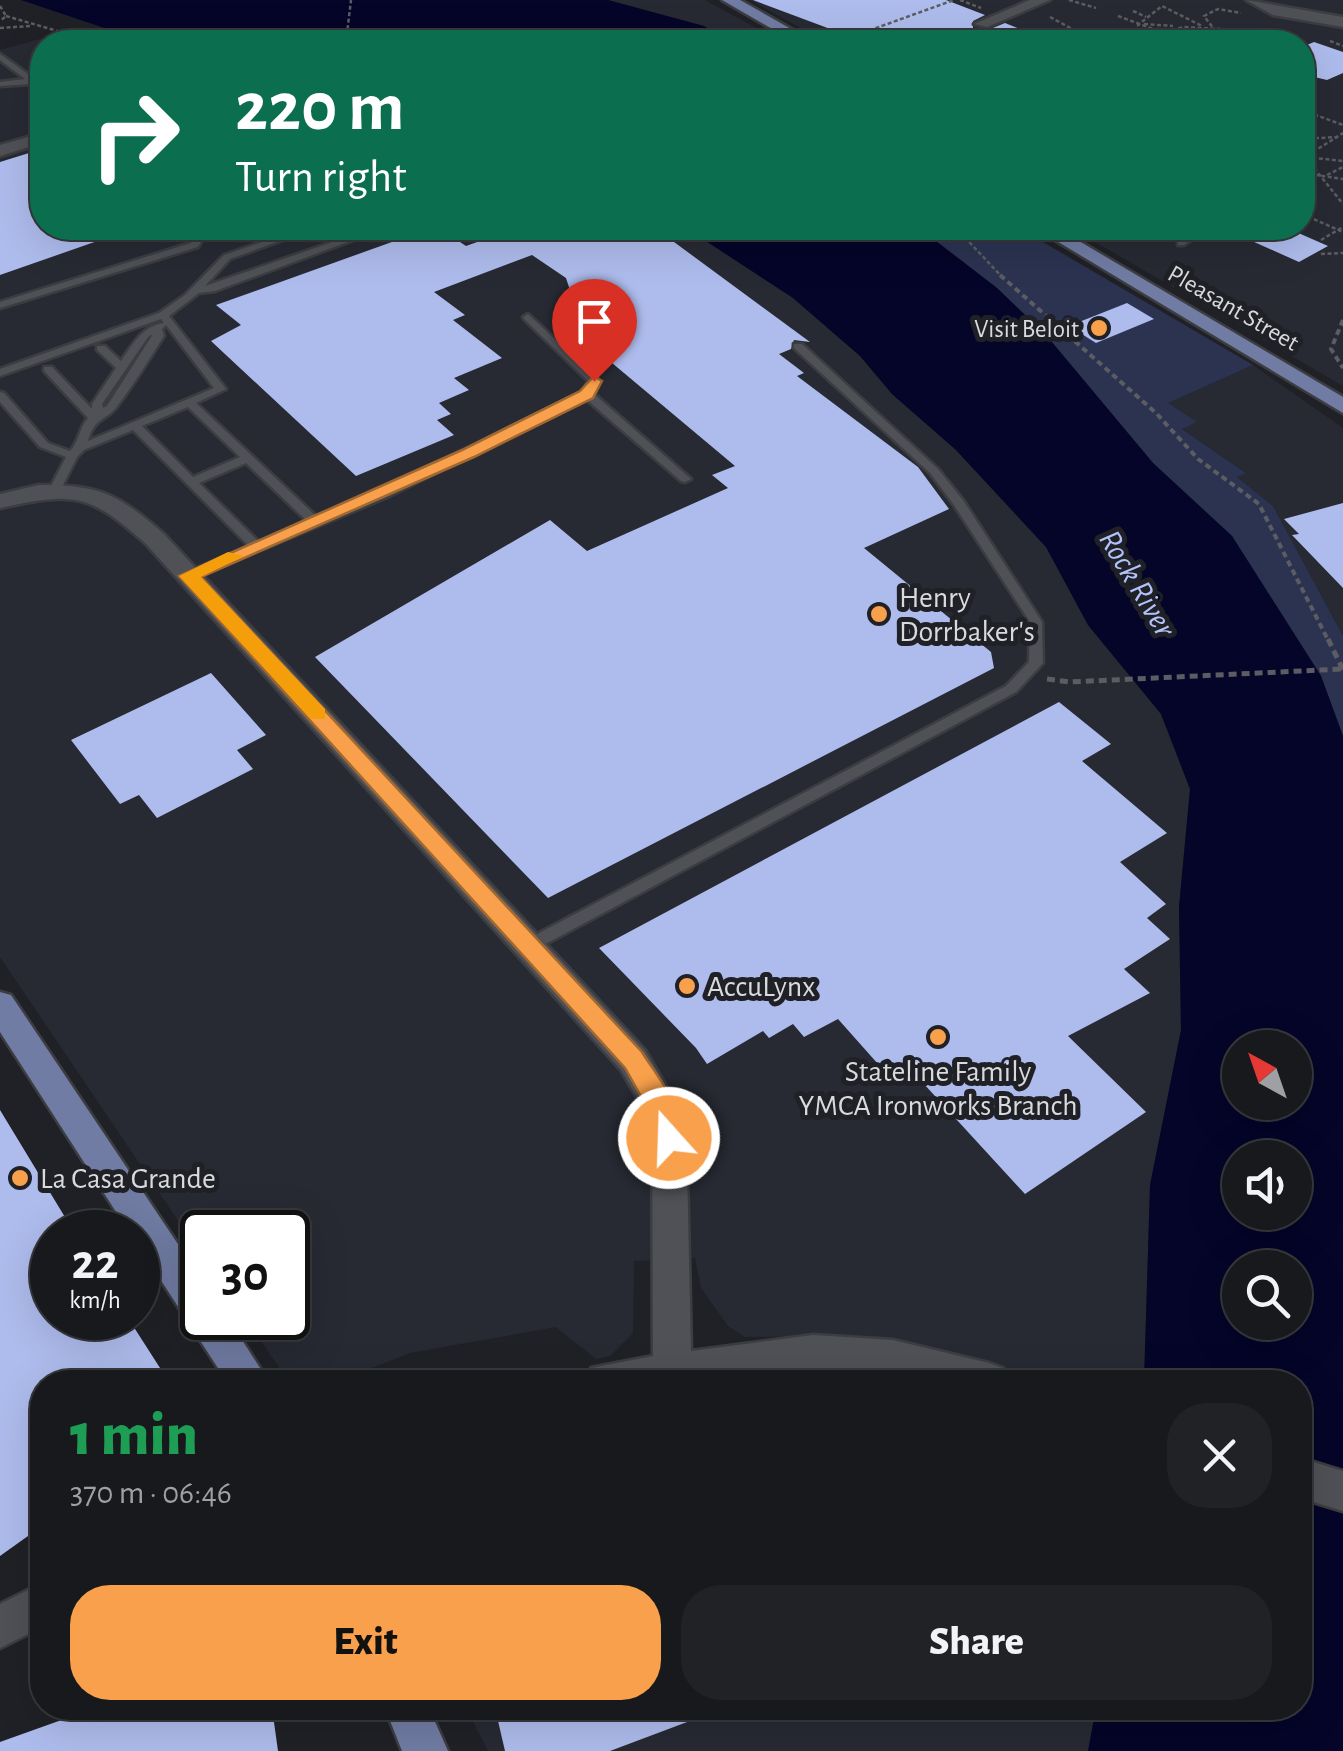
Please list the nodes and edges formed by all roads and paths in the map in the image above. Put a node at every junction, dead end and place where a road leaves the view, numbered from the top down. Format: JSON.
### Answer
{"nodes":[{"id":1,"x":351,"y":0,"type":"edge"},
{"id":2,"x":729,"y":0,"type":"edge"},
{"id":3,"x":954,"y":0,"type":"edge"},
{"id":4,"x":1044,"y":0,"type":"edge"},
{"id":5,"x":1070,"y":0,"type":"edge"},
{"id":6,"x":1160,"y":0,"type":"edge"},
{"id":7,"x":0,"y":6,"type":"edge"},
{"id":8,"x":1162,"y":6,"type":"junction"},
{"id":9,"x":1247,"y":6,"type":"edge"},
{"id":10,"x":1096,"y":8,"type":"dead end"},
{"id":11,"x":1133,"y":11,"type":"dead end"},
{"id":12,"x":1063,"y":12,"type":"dead end"},
{"id":13,"x":6,"y":16,"type":"junction"},
{"id":14,"x":1118,"y":16,"type":"dead end"},
{"id":15,"x":1146,"y":16,"type":"junction"},
{"id":16,"x":0,"y":20,"type":"edge"},
{"id":17,"x":1343,"y":22,"type":"edge"},
{"id":18,"x":982,"y":24,"type":"dead end"},
{"id":19,"x":1140,"y":24,"type":"junction"},
{"id":20,"x":33,"y":26,"type":"junction"},
{"id":21,"x":1202,"y":26,"type":"junction"},
{"id":22,"x":1212,"y":26,"type":"junction"},
{"id":23,"x":1184,"y":27,"type":"junction"},
{"id":24,"x":0,"y":28,"type":"edge"},
{"id":25,"x":48,"y":30,"type":"edge"},
{"id":26,"x":347,"y":30,"type":"edge"},
{"id":27,"x":784,"y":30,"type":"edge"},
{"id":28,"x":873,"y":30,"type":"edge"},
{"id":29,"x":1074,"y":30,"type":"edge"},
{"id":30,"x":1138,"y":30,"type":"edge"},
{"id":31,"x":1156,"y":30,"type":"edge"},
{"id":32,"x":1165,"y":30,"type":"edge"},
{"id":33,"x":1215,"y":30,"type":"edge"},
{"id":34,"x":1253,"y":30,"type":"edge"},
{"id":35,"x":0,"y":56,"type":"edge"},
{"id":36,"x":30,"y":78,"type":"edge"},
{"id":37,"x":30,"y":80,"type":"edge"},
{"id":38,"x":0,"y":84,"type":"edge"},
{"id":39,"x":1315,"y":115,"type":"edge"},
{"id":40,"x":1343,"y":125,"type":"edge"},
{"id":41,"x":1341,"y":135,"type":"edge"},
{"id":42,"x":1315,"y":137,"type":"edge"},
{"id":43,"x":30,"y":141,"type":"edge"},
{"id":44,"x":1315,"y":149,"type":"edge"},
{"id":45,"x":0,"y":150,"type":"edge"},
{"id":46,"x":1315,"y":157,"type":"edge"},
{"id":47,"x":1343,"y":160,"type":"edge"},
{"id":48,"x":1315,"y":167,"type":"edge"},
{"id":49,"x":1343,"y":167,"type":"edge"},
{"id":50,"x":1315,"y":175,"type":"edge"},
{"id":51,"x":1324,"y":176,"type":"junction"},
{"id":52,"x":1343,"y":179,"type":"edge"},
{"id":53,"x":1343,"y":204,"type":"edge"},
{"id":54,"x":1315,"y":219,"type":"edge"},
{"id":55,"x":1341,"y":229,"type":"edge"},
{"id":56,"x":198,"y":240,"type":"edge"},
{"id":57,"x":275,"y":240,"type":"edge"},
{"id":58,"x":348,"y":240,"type":"edge"},
{"id":59,"x":967,"y":240,"type":"edge"},
{"id":60,"x":1064,"y":240,"type":"edge"},
{"id":61,"x":1185,"y":240,"type":"edge"},
{"id":62,"x":1321,"y":240,"type":"dead end"},
{"id":63,"x":1181,"y":243,"type":"dead end"},
{"id":64,"x":1343,"y":253,"type":"edge"},
{"id":65,"x":1321,"y":254,"type":"dead end"},
{"id":66,"x":196,"y":290,"type":"junction"},
{"id":67,"x":0,"y":305,"type":"edge"},
{"id":68,"x":528,"y":317,"type":"dead end"},
{"id":69,"x":166,"y":318,"type":"junction"},
{"id":70,"x":1343,"y":320,"type":"edge"},
{"id":71,"x":156,"y":328,"type":"junction"},
{"id":72,"x":798,"y":346,"type":"dead end"},
{"id":73,"x":101,"y":348,"type":"dead end"},
{"id":74,"x":122,"y":368,"type":"junction"},
{"id":75,"x":1343,"y":368,"type":"edge"},
{"id":76,"x":48,"y":369,"type":"dead end"},
{"id":77,"x":0,"y":373,"type":"edge"},
{"id":78,"x":109,"y":388,"type":"junction"},
{"id":79,"x":122,"y":389,"type":"junction"},
{"id":80,"x":587,"y":394,"type":"junction"},
{"id":81,"x":0,"y":395,"type":"edge"},
{"id":82,"x":190,"y":404,"type":"junction"},
{"id":83,"x":1343,"y":406,"type":"edge"},
{"id":84,"x":96,"y":416,"type":"junction"},
{"id":85,"x":135,"y":426,"type":"junction"},
{"id":86,"x":76,"y":452,"type":"junction"},
{"id":87,"x":248,"y":458,"type":"junction"},
{"id":88,"x":685,"y":480,"type":"dead end"},
{"id":89,"x":192,"y":482,"type":"junction"},
{"id":90,"x":54,"y":492,"type":"junction"},
{"id":91,"x":0,"y":500,"type":"edge"},
{"id":92,"x":315,"y":522,"type":"junction"},
{"id":93,"x":257,"y":547,"type":"junction"},
{"id":94,"x":188,"y":576,"type":"junction"},
{"id":95,"x":1343,"y":669,"type":"edge"},
{"id":96,"x":1070,"y":682,"type":"dead end"},
{"id":97,"x":530,"y":945,"type":"junction"},
{"id":98,"x":0,"y":1005,"type":"edge"},
{"id":99,"x":180,"y":1279,"type":"edge"},
{"id":100,"x":221,"y":1340,"type":"edge"},
{"id":101,"x":242,"y":1370,"type":"edge"},
{"id":102,"x":672,"y":1370,"type":"edge"},
{"id":103,"x":688,"y":1370,"type":"edge"},
{"id":104,"x":939,"y":1370,"type":"edge"},
{"id":105,"x":1312,"y":1482,"type":"edge"},
{"id":106,"x":1343,"y":1491,"type":"edge"},
{"id":107,"x":30,"y":1611,"type":"edge"},
{"id":108,"x":0,"y":1627,"type":"edge"},
{"id":109,"x":412,"y":1720,"type":"edge"},
{"id":110,"x":425,"y":1751,"type":"edge"}],
"edges":[{"from":1,"to":26,"type":"path"},
{"from":2,"to":27,"type":"main road"},
{"from":3,"to":28,"type":"path"},
{"from":4,"to":18,"type":"street"},
{"from":5,"to":10,"type":"path"},
{"from":6,"to":8,"type":"path"},
{"from":7,"to":13,"type":"path"},
{"from":8,"to":15,"type":"path"},
{"from":8,"to":21,"type":"path"},
{"from":9,"to":17,"type":"street"},
{"from":9,"to":22,"type":"path"},
{"from":11,"to":15,"type":"path"},
{"from":12,"to":29,"type":"path"},
{"from":13,"to":16,"type":"path"},
{"from":13,"to":20,"type":"path"},
{"from":14,"to":19,"type":"path"},
{"from":15,"to":19,"type":"path"},
{"from":19,"to":23,"type":"path"},
{"from":19,"to":30,"type":"path"},
{"from":19,"to":31,"type":"path"},
{"from":20,"to":24,"type":"path"},
{"from":20,"to":25,"type":"path"},
{"from":21,"to":22,"type":"path"},
{"from":21,"to":23,"type":"path"},
{"from":22,"to":33,"type":"path"},
{"from":22,"to":34,"type":"path"},
{"from":23,"to":32,"type":"path"},
{"from":35,"to":36,"type":"lane"},
{"from":37,"to":38,"type":"lane"},
{"from":39,"to":40,"type":"path"},
{"from":41,"to":42,"type":"path"},
{"from":41,"to":44,"type":"path"},
{"from":43,"to":45,"type":"street"},
{"from":46,"to":47,"type":"path"},
{"from":48,"to":51,"type":"path"},
{"from":49,"to":51,"type":"path"},
{"from":50,"to":51,"type":"path"},
{"from":51,"to":52,"type":"path"},
{"from":51,"to":53,"type":"path"},
{"from":54,"to":55,"type":"path"},
{"from":55,"to":62,"type":"path"},
{"from":56,"to":67,"type":"lane"},
{"from":57,"to":66,"type":"lane"},
{"from":58,"to":66,"type":"lane"},
{"from":59,"to":95,"type":"path"},
{"from":60,"to":83,"type":"main road","name":"Pleasant Street"},
{"from":61,"to":63,"type":"lane"},
{"from":64,"to":65,"type":"path"},
{"from":66,"to":69,"type":"lane"},
{"from":68,"to":80,"type":"lane"},
{"from":69,"to":71,"type":"lane"},
{"from":69,"to":77,"type":"lane"},
{"from":69,"to":82,"type":"lane"},
{"from":70,"to":75,"type":"path"},
{"from":71,"to":74,"type":"lane"},
{"from":71,"to":79,"type":"lane"},
{"from":72,"to":97,"type":"lane"},
{"from":73,"to":74,"type":"lane"},
{"from":74,"to":78,"type":"lane"},
{"from":76,"to":84,"type":"lane"},
{"from":78,"to":79,"type":"lane"},
{"from":78,"to":84,"type":"lane"},
{"from":79,"to":84,"type":"lane"},
{"from":80,"to":88,"type":"lane"},
{"from":80,"to":92,"type":"lane"},
{"from":81,"to":86,"type":"lane"},
{"from":82,"to":85,"type":"lane"},
{"from":82,"to":87,"type":"lane"},
{"from":84,"to":86,"type":"lane"},
{"from":85,"to":86,"type":"lane"},
{"from":85,"to":89,"type":"lane"},
{"from":86,"to":90,"type":"lane"},
{"from":87,"to":89,"type":"lane"},
{"from":87,"to":92,"type":"lane"},
{"from":89,"to":93,"type":"lane"},
{"from":90,"to":91,"type":"street"},
{"from":90,"to":94,"type":"street"},
{"from":92,"to":93,"type":"lane"},
{"from":93,"to":94,"type":"lane"},
{"from":94,"to":97,"type":"street"},
{"from":95,"to":96,"type":"path"},
{"from":97,"to":102,"type":"street"},
{"from":98,"to":99,"type":"main road"},
{"from":100,"to":101,"type":"main road"},
{"from":103,"to":104,"type":"street"},
{"from":105,"to":106,"type":"street"},
{"from":107,"to":108,"type":"street"},
{"from":109,"to":110,"type":"main road"}]}
